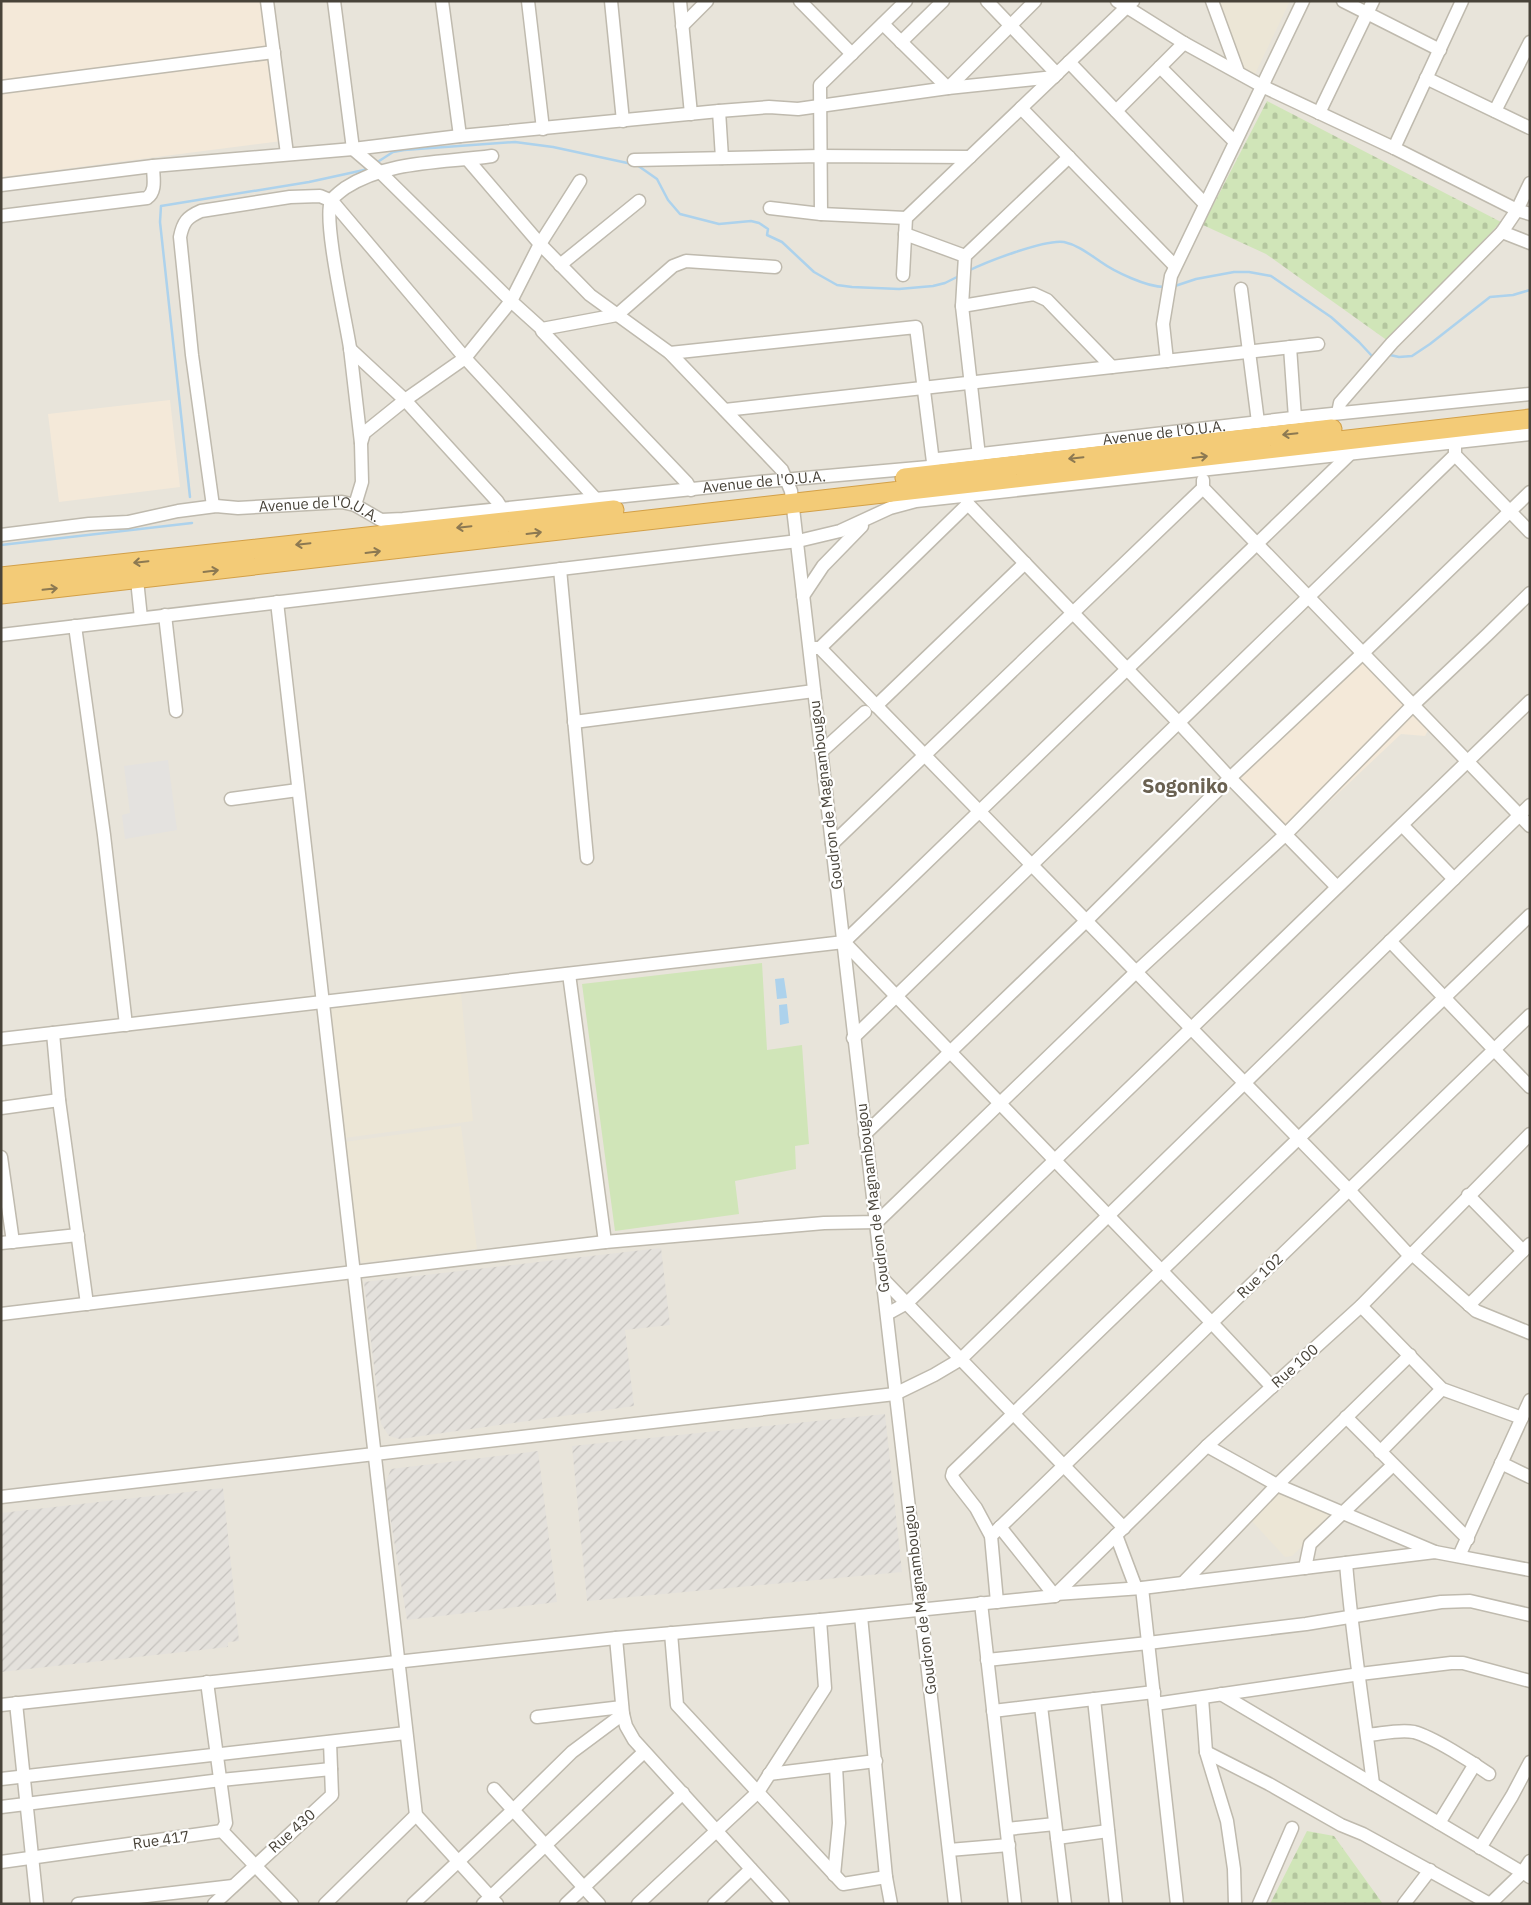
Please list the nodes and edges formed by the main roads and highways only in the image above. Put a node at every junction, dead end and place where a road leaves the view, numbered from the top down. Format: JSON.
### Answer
{"nodes":[{"id":1,"x":1530,"y":406,"type":"edge"},
{"id":2,"x":1530,"y":419,"type":"edge"},
{"id":3,"x":964,"y":489,"type":"junction"},
{"id":4,"x":790,"y":491,"type":"junction"},
{"id":5,"x":1,"y":577,"type":"edge"},
{"id":6,"x":1,"y":594,"type":"edge"}],
"edges":[{"from":1,"to":3,"type":"highway","name":"Avenue de l'O.U.A.","one_way":true},
{"from":3,"to":2,"type":"highway","name":"Avenue de l'O.U.A.","one_way":true},
{"from":3,"to":4,"type":"highway","name":"Avenue de l'O.U.A."},
{"from":4,"to":5,"type":"highway","name":"Avenue de l'O.U.A.","one_way":true},
{"from":6,"to":4,"type":"highway","name":"Avenue de l'O.U.A.","one_way":true}]}
